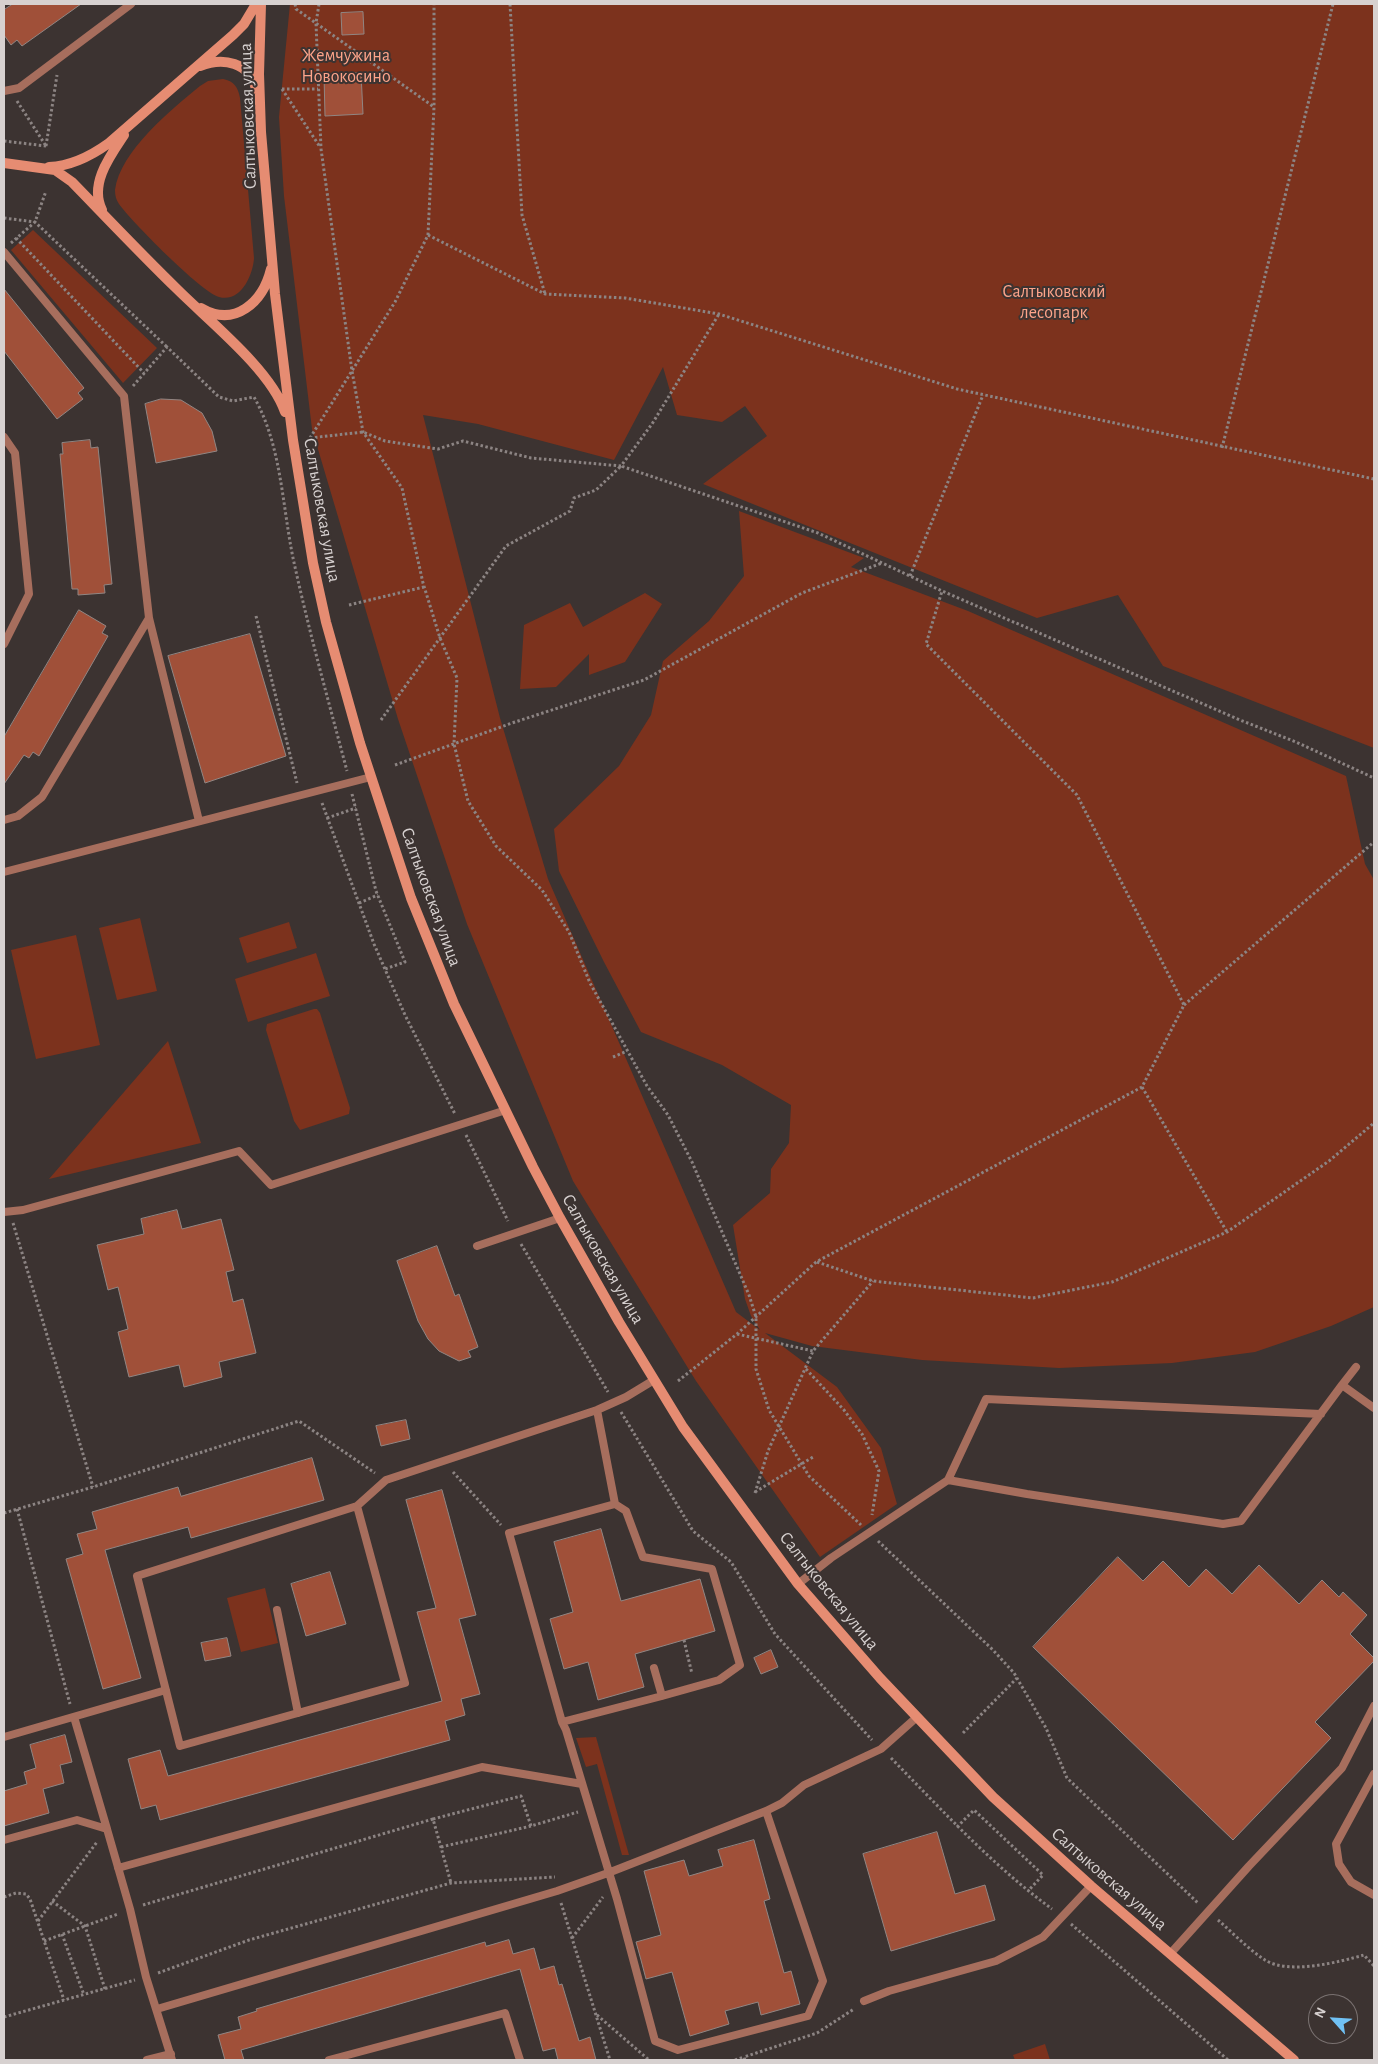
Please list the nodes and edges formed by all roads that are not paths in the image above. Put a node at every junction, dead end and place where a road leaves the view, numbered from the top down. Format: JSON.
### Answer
{"nodes":[{"id":1,"x":131,"y":4,"type":"edge"},
{"id":2,"x":256,"y":4,"type":"edge"},
{"id":3,"x":262,"y":4,"type":"edge"},
{"id":4,"x":191,"y":72,"type":"junction"},
{"id":5,"x":7,"y":91,"type":"edge"},
{"id":6,"x":148,"y":108,"type":"junction"},
{"id":7,"x":261,"y":132,"type":"junction"},
{"id":8,"x":4,"y":163,"type":"edge"},
{"id":9,"x":46,"y":168,"type":"junction"},
{"id":10,"x":110,"y":221,"type":"junction"},
{"id":11,"x":4,"y":250,"type":"edge"},
{"id":12,"x":273,"y":257,"type":"junction"},
{"id":13,"x":175,"y":287,"type":"junction"},
{"id":14,"x":292,"y":435,"type":"junction"},
{"id":15,"x":4,"y":437,"type":"edge"},
{"id":16,"x":149,"y":618,"type":"junction"},
{"id":17,"x":4,"y":644,"type":"edge"},
{"id":18,"x":371,"y":777,"type":"junction"},
{"id":19,"x":4,"y":820,"type":"edge"},
{"id":20,"x":199,"y":821,"type":"junction"},
{"id":21,"x":4,"y":872,"type":"edge"},
{"id":22,"x":506,"y":1110,"type":"junction"},
{"id":23,"x":6,"y":1211,"type":"edge"},
{"id":24,"x":560,"y":1218,"type":"junction"},
{"id":25,"x":478,"y":1246,"type":"dead end"},
{"id":26,"x":1356,"y":1367,"type":"dead end"},
{"id":27,"x":654,"y":1380,"type":"junction"},
{"id":28,"x":1342,"y":1385,"type":"junction"},
{"id":29,"x":1374,"y":1408,"type":"edge"},
{"id":30,"x":597,"y":1410,"type":"junction"},
{"id":31,"x":1321,"y":1414,"type":"junction"},
{"id":32,"x":948,"y":1480,"type":"junction"},
{"id":33,"x":616,"y":1504,"type":"junction"},
{"id":34,"x":357,"y":1506,"type":"junction"},
{"id":35,"x":798,"y":1584,"type":"junction"},
{"id":36,"x":277,"y":1610,"type":"dead end"},
{"id":37,"x":654,"y":1668,"type":"dead end"},
{"id":38,"x":166,"y":1690,"type":"junction"},
{"id":39,"x":662,"y":1696,"type":"junction"},
{"id":40,"x":1374,"y":1706,"type":"edge"},
{"id":41,"x":298,"y":1713,"type":"junction"},
{"id":42,"x":74,"y":1717,"type":"junction"},
{"id":43,"x":917,"y":1717,"type":"junction"},
{"id":44,"x":562,"y":1722,"type":"junction"},
{"id":45,"x":4,"y":1737,"type":"edge"},
{"id":46,"x":1374,"y":1774,"type":"edge"},
{"id":47,"x":582,"y":1784,"type":"junction"},
{"id":48,"x":766,"y":1811,"type":"junction"},
{"id":49,"x":107,"y":1829,"type":"junction"},
{"id":50,"x":4,"y":1840,"type":"edge"},
{"id":51,"x":118,"y":1868,"type":"junction"},
{"id":52,"x":608,"y":1873,"type":"junction"},
{"id":53,"x":1091,"y":1886,"type":"junction"},
{"id":54,"x":1374,"y":1895,"type":"edge"},
{"id":55,"x":1170,"y":1954,"type":"junction"},
{"id":56,"x":864,"y":2001,"type":"road end"},
{"id":57,"x":157,"y":2009,"type":"junction"},
{"id":58,"x":171,"y":2057,"type":"edge"},
{"id":59,"x":147,"y":2060,"type":"edge"},
{"id":60,"x":329,"y":2060,"type":"edge"},
{"id":61,"x":520,"y":2060,"type":"edge"},
{"id":62,"x":1294,"y":2060,"type":"edge"}],
"edges":[{"from":1,"to":5,"type":"lane"},
{"from":2,"to":4,"type":"street"},
{"from":3,"to":7,"type":"street","name":"Салтыковская улица"},
{"from":4,"to":6,"type":"street"},
{"from":4,"to":7,"type":"street"},
{"from":6,"to":9,"type":"street"},
{"from":6,"to":10,"type":"street"},
{"from":7,"to":12,"type":"street","name":"Салтыковская улица"},
{"from":8,"to":9,"type":"street"},
{"from":9,"to":10,"type":"street"},
{"from":10,"to":13,"type":"street"},
{"from":11,"to":16,"type":"lane"},
{"from":12,"to":13,"type":"street","name":"Салтыковская улица"},
{"from":12,"to":14,"type":"street","name":"Салтыковская улица"},
{"from":13,"to":14,"type":"street"},
{"from":14,"to":18,"type":"street","name":"Салтыковская улица"},
{"from":15,"to":17,"type":"lane"},
{"from":16,"to":19,"type":"lane"},
{"from":16,"to":20,"type":"lane"},
{"from":18,"to":20,"type":"lane"},
{"from":18,"to":22,"type":"street","name":"Салтыковская улица"},
{"from":20,"to":21,"type":"lane"},
{"from":22,"to":23,"type":"lane"},
{"from":22,"to":24,"type":"street","name":"Салтыковская улица"},
{"from":24,"to":25,"type":"lane"},
{"from":24,"to":27,"type":"street","name":"Салтыковская улица"},
{"from":26,"to":28,"type":"lane"},
{"from":27,"to":30,"type":"lane"},
{"from":27,"to":35,"type":"street","name":"Салтыковская улица"},
{"from":28,"to":29,"type":"lane"},
{"from":28,"to":31,"type":"lane"},
{"from":30,"to":33,"type":"lane"},
{"from":30,"to":34,"type":"lane"},
{"from":31,"to":32,"type":"lane"},
{"from":31,"to":32,"type":"lane"},
{"from":32,"to":35,"type":"lane"},
{"from":33,"to":39,"type":"lane"},
{"from":33,"to":44,"type":"lane"},
{"from":34,"to":38,"type":"lane"},
{"from":34,"to":41,"type":"lane"},
{"from":35,"to":43,"type":"street","name":"Салтыковская улица"},
{"from":36,"to":41,"type":"lane"},
{"from":37,"to":39,"type":"lane"},
{"from":38,"to":41,"type":"lane"},
{"from":38,"to":42,"type":"lane"},
{"from":39,"to":44,"type":"lane"},
{"from":40,"to":55,"type":"lane"},
{"from":42,"to":45,"type":"lane"},
{"from":42,"to":49,"type":"lane"},
{"from":43,"to":48,"type":"lane"},
{"from":43,"to":53,"type":"street","name":"Салтыковская улица"},
{"from":44,"to":47,"type":"lane"},
{"from":46,"to":54,"type":"lane"},
{"from":47,"to":51,"type":"lane"},
{"from":47,"to":52,"type":"lane"},
{"from":48,"to":52,"type":"lane"},
{"from":48,"to":52,"type":"lane"},
{"from":49,"to":50,"type":"lane"},
{"from":49,"to":51,"type":"lane"},
{"from":51,"to":57,"type":"lane"},
{"from":52,"to":57,"type":"lane"},
{"from":53,"to":55,"type":"street","name":"Салтыковская улица"},
{"from":53,"to":56,"type":"lane"},
{"from":55,"to":62,"type":"street","name":"Салтыковская улица"},
{"from":57,"to":58,"type":"lane"},
{"from":58,"to":59,"type":"lane"},
{"from":60,"to":61,"type":"lane"}]}
